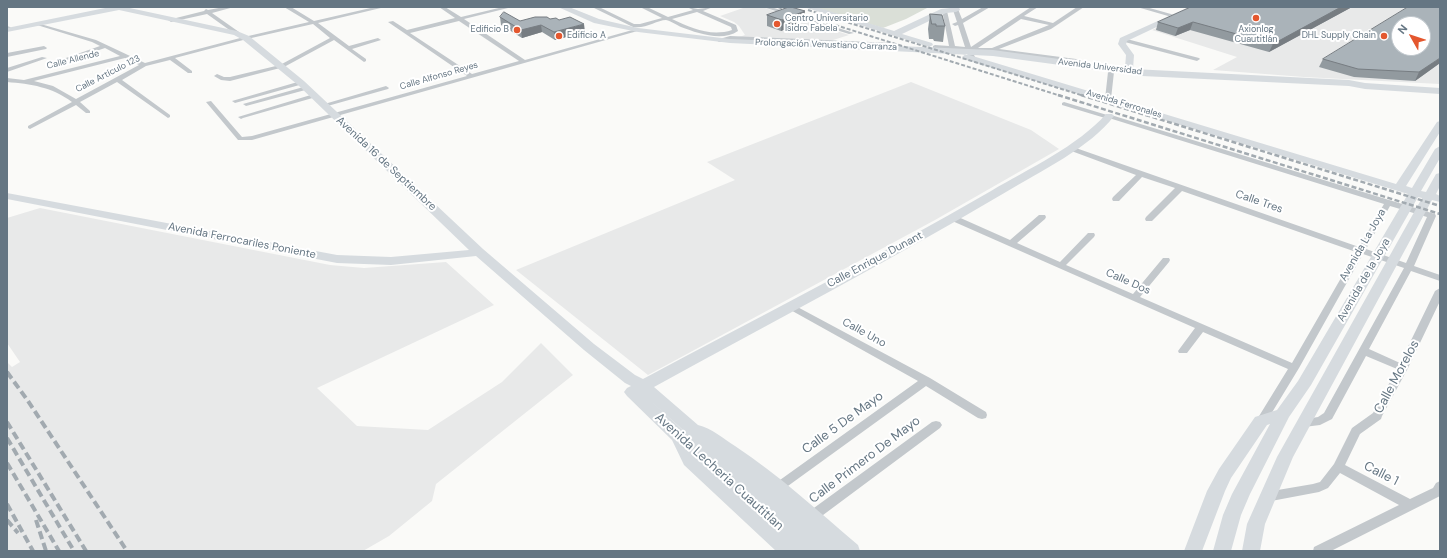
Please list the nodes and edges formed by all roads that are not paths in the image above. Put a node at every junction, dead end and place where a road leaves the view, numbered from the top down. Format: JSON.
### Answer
{"nodes":[{"id":1,"x":118,"y":7,"type":"edge"},
{"id":2,"x":202,"y":7,"type":"edge"},
{"id":3,"x":230,"y":7,"type":"edge"},
{"id":4,"x":287,"y":7,"type":"edge"},
{"id":5,"x":382,"y":7,"type":"edge"},
{"id":6,"x":442,"y":7,"type":"edge"},
{"id":7,"x":509,"y":7,"type":"edge"},
{"id":8,"x":562,"y":7,"type":"edge"},
{"id":9,"x":595,"y":7,"type":"edge"},
{"id":10,"x":643,"y":7,"type":"edge"},
{"id":11,"x":690,"y":7,"type":"edge"},
{"id":12,"x":710,"y":7,"type":"edge"},
{"id":13,"x":766,"y":7,"type":"edge"},
{"id":14,"x":808,"y":7,"type":"edge"},
{"id":15,"x":987,"y":7,"type":"edge"},
{"id":16,"x":1035,"y":7,"type":"edge"},
{"id":17,"x":1081,"y":7,"type":"edge"},
{"id":18,"x":1140,"y":7,"type":"edge"},
{"id":19,"x":955,"y":8,"type":"edge"},
{"id":20,"x":1190,"y":8,"type":"edge"},
{"id":21,"x":944,"y":9,"type":"edge"},
{"id":22,"x":698,"y":10,"type":"junction"},
{"id":23,"x":208,"y":12,"type":"junction"},
{"id":24,"x":1174,"y":16,"type":"junction"},
{"id":25,"x":1020,"y":17,"type":"junction"},
{"id":26,"x":460,"y":19,"type":"junction"},
{"id":27,"x":670,"y":19,"type":"junction"},
{"id":28,"x":171,"y":20,"type":"junction"},
{"id":29,"x":391,"y":22,"type":"dead end"},
{"id":30,"x":314,"y":23,"type":"junction"},
{"id":31,"x":959,"y":23,"type":"junction"},
{"id":32,"x":39,"y":24,"type":"junction"},
{"id":33,"x":948,"y":25,"type":"junction"},
{"id":34,"x":1055,"y":25,"type":"junction"},
{"id":35,"x":639,"y":28,"type":"junction"},
{"id":36,"x":8,"y":29,"type":"edge"},
{"id":37,"x":406,"y":32,"type":"junction"},
{"id":38,"x":851,"y":33,"type":"dead end"},
{"id":39,"x":895,"y":34,"type":"junction"},
{"id":40,"x":242,"y":35,"type":"junction"},
{"id":41,"x":334,"y":38,"type":"junction"},
{"id":42,"x":730,"y":38,"type":"junction"},
{"id":43,"x":378,"y":40,"type":"dead end"},
{"id":44,"x":719,"y":40,"type":"junction"},
{"id":45,"x":1123,"y":40,"type":"junction"},
{"id":46,"x":894,"y":45,"type":"dead end"},
{"id":47,"x":106,"y":46,"type":"junction"},
{"id":48,"x":44,"y":48,"type":"dead end"},
{"id":49,"x":348,"y":48,"type":"junction"},
{"id":50,"x":934,"y":48,"type":"junction"},
{"id":51,"x":970,"y":48,"type":"junction"},
{"id":52,"x":954,"y":50,"type":"junction"},
{"id":53,"x":991,"y":50,"type":"junction"},
{"id":54,"x":7,"y":56,"type":"edge"},
{"id":55,"x":125,"y":56,"type":"junction"},
{"id":56,"x":44,"y":58,"type":"dead end"},
{"id":57,"x":171,"y":58,"type":"junction"},
{"id":58,"x":973,"y":59,"type":"junction"},
{"id":59,"x":1197,"y":59,"type":"dead end"},
{"id":60,"x":65,"y":60,"type":"dead end"},
{"id":61,"x":364,"y":60,"type":"dead end"},
{"id":62,"x":524,"y":62,"type":"junction"},
{"id":63,"x":144,"y":65,"type":"junction"},
{"id":64,"x":282,"y":66,"type":"junction"},
{"id":65,"x":31,"y":68,"type":"dead end"},
{"id":66,"x":1129,"y":68,"type":"junction"},
{"id":67,"x":7,"y":70,"type":"edge"},
{"id":68,"x":190,"y":72,"type":"dead end"},
{"id":69,"x":1112,"y":72,"type":"dead end"},
{"id":70,"x":7,"y":76,"type":"edge"},
{"id":71,"x":217,"y":76,"type":"dead end"},
{"id":72,"x":472,"y":77,"type":"junction"},
{"id":73,"x":117,"y":79,"type":"junction"},
{"id":74,"x":1266,"y":79,"type":"junction"},
{"id":75,"x":7,"y":80,"type":"edge"},
{"id":76,"x":26,"y":81,"type":"junction"},
{"id":77,"x":1349,"y":83,"type":"junction"},
{"id":78,"x":1440,"y":86,"type":"edge"},
{"id":79,"x":386,"y":88,"type":"dead end"},
{"id":80,"x":308,"y":89,"type":"junction"},
{"id":81,"x":1440,"y":91,"type":"edge"},
{"id":82,"x":1108,"y":100,"type":"junction"},
{"id":83,"x":75,"y":101,"type":"junction"},
{"id":84,"x":235,"y":101,"type":"dead end"},
{"id":85,"x":209,"y":102,"type":"dead end"},
{"id":86,"x":246,"y":104,"type":"dead end"},
{"id":87,"x":1064,"y":104,"type":"dead end"},
{"id":88,"x":324,"y":105,"type":"junction"},
{"id":89,"x":88,"y":112,"type":"dead end"},
{"id":90,"x":335,"y":115,"type":"junction"},
{"id":91,"x":168,"y":116,"type":"dead end"},
{"id":92,"x":1108,"y":116,"type":"junction"},
{"id":93,"x":241,"y":117,"type":"dead end"},
{"id":94,"x":1440,"y":124,"type":"edge"},
{"id":95,"x":30,"y":127,"type":"dead end"},
{"id":96,"x":1070,"y":149,"type":"junction"},
{"id":97,"x":1440,"y":149,"type":"edge"},
{"id":98,"x":1141,"y":174,"type":"junction"},
{"id":99,"x":1440,"y":176,"type":"edge"},
{"id":100,"x":1181,"y":187,"type":"junction"},
{"id":101,"x":1399,"y":188,"type":"junction"},
{"id":102,"x":7,"y":196,"type":"edge"},
{"id":103,"x":1116,"y":199,"type":"dead end"},
{"id":104,"x":1440,"y":199,"type":"edge"},
{"id":105,"x":1388,"y":202,"type":"junction"},
{"id":106,"x":1042,"y":217,"type":"dead end"},
{"id":107,"x":953,"y":218,"type":"junction"},
{"id":108,"x":1149,"y":219,"type":"dead end"},
{"id":109,"x":1091,"y":235,"type":"dead end"},
{"id":110,"x":1012,"y":244,"type":"junction"},
{"id":111,"x":1361,"y":250,"type":"junction"},
{"id":112,"x":479,"y":252,"type":"junction"},
{"id":113,"x":1166,"y":260,"type":"dead end"},
{"id":114,"x":1061,"y":265,"type":"junction"},
{"id":115,"x":1409,"y":267,"type":"junction"},
{"id":116,"x":1440,"y":278,"type":"edge"},
{"id":117,"x":1440,"y":291,"type":"edge"},
{"id":118,"x":1134,"y":298,"type":"junction"},
{"id":119,"x":790,"y":306,"type":"junction"},
{"id":120,"x":1201,"y":327,"type":"junction"},
{"id":121,"x":1183,"y":351,"type":"dead end"},
{"id":122,"x":1364,"y":351,"type":"junction"},
{"id":123,"x":1294,"y":368,"type":"junction"},
{"id":124,"x":1403,"y":368,"type":"junction"},
{"id":125,"x":926,"y":381,"type":"junction"},
{"id":126,"x":635,"y":386,"type":"junction"},
{"id":127,"x":1284,"y":412,"type":"junction"},
{"id":128,"x":982,"y":415,"type":"dead end"},
{"id":129,"x":1261,"y":421,"type":"junction"},
{"id":130,"x":1305,"y":421,"type":"junction"},
{"id":131,"x":936,"y":425,"type":"dead end"},
{"id":132,"x":682,"y":429,"type":"junction"},
{"id":133,"x":1338,"y":467,"type":"junction"},
{"id":134,"x":1440,"y":486,"type":"edge"},
{"id":135,"x":777,"y":488,"type":"junction"},
{"id":136,"x":1266,"y":497,"type":"junction"},
{"id":137,"x":1410,"y":505,"type":"junction"},
{"id":138,"x":811,"y":517,"type":"junction"},
{"id":139,"x":789,"y":551,"type":"edge"},
{"id":140,"x":808,"y":551,"type":"edge"},
{"id":141,"x":828,"y":551,"type":"edge"},
{"id":142,"x":851,"y":551,"type":"edge"},
{"id":143,"x":1193,"y":551,"type":"edge"},
{"id":144,"x":1222,"y":551,"type":"edge"},
{"id":145,"x":1251,"y":551,"type":"edge"},
{"id":146,"x":1319,"y":551,"type":"edge"}],
"edges":[{"from":1,"to":28,"type":"main road","name":"Avenida 16 de Septiembre"},
{"from":1,"to":32,"type":"main road"},
{"from":1,"to":36,"type":"main road"},
{"from":2,"to":23,"type":"street"},
{"from":3,"to":23,"type":"street"},
{"from":4,"to":30,"type":"street"},
{"from":5,"to":30,"type":"street","name":"Calle Artículo 123"},
{"from":6,"to":26,"type":"street"},
{"from":7,"to":26,"type":"street"},
{"from":8,"to":35,"type":"main road","name":"Prolongación Venustiano Carranza"},
{"from":9,"to":35,"type":"street"},
{"from":10,"to":27,"type":"street"},
{"from":11,"to":22,"type":"street"},
{"from":12,"to":22,"type":"street","name":"Calle Alfonso Reyes"},
{"from":13,"to":38,"type":"street"},
{"from":14,"to":39,"type":"main road","name":"Avenida Ferronales"},
{"from":15,"to":31,"type":"street"},
{"from":16,"to":25,"type":"street"},
{"from":17,"to":34,"type":"street"},
{"from":18,"to":24,"type":"street"},
{"from":19,"to":21,"type":"main road"},
{"from":19,"to":31,"type":"street"},
{"from":20,"to":24,"type":"main road"},
{"from":21,"to":33,"type":"street"},
{"from":21,"to":39,"type":"main road"},
{"from":22,"to":27,"type":"street","name":"Calle Alfonso Reyes"},
{"from":22,"to":42,"type":"street"},
{"from":23,"to":28,"type":"street"},
{"from":23,"to":40,"type":"street"},
{"from":24,"to":45,"type":"main road"},
{"from":25,"to":34,"type":"street"},
{"from":25,"to":51,"type":"street"},
{"from":26,"to":37,"type":"street"},
{"from":26,"to":62,"type":"street"},
{"from":27,"to":35,"type":"street","name":"Calle Alfonso Reyes"},
{"from":27,"to":42,"type":"street"},
{"from":28,"to":40,"type":"main road","name":"Avenida 16 de Septiembre"},
{"from":29,"to":37,"type":"street"},
{"from":30,"to":40,"type":"street","name":"Calle Artículo 123"},
{"from":30,"to":41,"type":"street"},
{"from":31,"to":33,"type":"street"},
{"from":31,"to":51,"type":"street"},
{"from":32,"to":36,"type":"main road"},
{"from":32,"to":47,"type":"street"},
{"from":33,"to":52,"type":"street"},
{"from":34,"to":53,"type":"street"},
{"from":35,"to":44,"type":"main road","name":"Prolongación Venustiano Carranza"},
{"from":35,"to":62,"type":"street","name":"Calle Alfonso Reyes"},
{"from":37,"to":72,"type":"street"},
{"from":39,"to":50,"type":"main road","name":"Avenida Ferronales"},
{"from":40,"to":57,"type":"street","name":"Calle Artículo 123"},
{"from":40,"to":64,"type":"main road","name":"Avenida 16 de Septiembre"},
{"from":41,"to":49,"type":"street"},
{"from":41,"to":64,"type":"street"},
{"from":42,"to":44,"type":"main road","name":"Prolongación Venustiano Carranza"},
{"from":42,"to":50,"type":"main road","name":"Prolongación Venustiano Carranza"},
{"from":43,"to":49,"type":"street"},
{"from":44,"to":46,"type":"street","name":"Prolongación Venustiano Carranza"},
{"from":45,"to":59,"type":"street"},
{"from":45,"to":66,"type":"main road"},
{"from":47,"to":55,"type":"street"},
{"from":47,"to":60,"type":"street"},
{"from":48,"to":54,"type":"street"},
{"from":49,"to":61,"type":"street"},
{"from":50,"to":52,"type":"main road","name":"Avenida Ferronales"},
{"from":50,"to":74,"type":"main road","name":"Avenida Universidad"},
{"from":51,"to":52,"type":"street","name":"Avenida Universidad"},
{"from":51,"to":53,"type":"street","name":"Avenida Universidad"},
{"from":51,"to":58,"type":"street"},
{"from":52,"to":58,"type":"main road","name":"Avenida Ferronales"},
{"from":53,"to":66,"type":"street","name":"Avenida Universidad"},
{"from":55,"to":63,"type":"street"},
{"from":55,"to":76,"type":"street","name":"Calle Allende"},
{"from":56,"to":67,"type":"street"},
{"from":57,"to":63,"type":"street","name":"Calle Artículo 123"},
{"from":57,"to":68,"type":"street"},
{"from":58,"to":82,"type":"main road","name":"Avenida Ferronales"},
{"from":62,"to":72,"type":"street","name":"Calle Alfonso Reyes"},
{"from":63,"to":73,"type":"street","name":"Calle Artículo 123"},
{"from":64,"to":71,"type":"street"},
{"from":64,"to":80,"type":"main road","name":"Avenida 16 de Septiembre"},
{"from":65,"to":70,"type":"street"},
{"from":66,"to":74,"type":"street","name":"Avenida Universidad"},
{"from":69,"to":82,"type":"street"},
{"from":72,"to":90,"type":"street","name":"Calle Alfonso Reyes"},
{"from":73,"to":83,"type":"street","name":"Calle Artículo 123"},
{"from":73,"to":91,"type":"street"},
{"from":74,"to":77,"type":"main road","name":"Avenida Universidad"},
{"from":75,"to":76,"type":"street"},
{"from":76,"to":83,"type":"street"},
{"from":77,"to":78,"type":"main road","name":"Avenida Universidad"},
{"from":77,"to":81,"type":"main road","name":"Avenida Universidad"},
{"from":79,"to":88,"type":"street"},
{"from":80,"to":84,"type":"street"},
{"from":80,"to":86,"type":"street"},
{"from":80,"to":88,"type":"main road","name":"Avenida 16 de Septiembre"},
{"from":80,"to":93,"type":"street"},
{"from":82,"to":101,"type":"main road","name":"Avenida Ferronales"},
{"from":83,"to":89,"type":"street"},
{"from":83,"to":95,"type":"street","name":"Calle Artículo 123"},
{"from":85,"to":90,"type":"street","name":"Calle Alfonso Reyes"},
{"from":87,"to":92,"type":"street"},
{"from":88,"to":90,"type":"main road","name":"Avenida 16 de Septiembre"},
{"from":90,"to":112,"type":"main road","name":"Avenida 16 de Septiembre"},
{"from":92,"to":96,"type":"main road","name":"Calle Enrique Dunant"},
{"from":92,"to":105,"type":"street"},
{"from":94,"to":101,"type":"main road"},
{"from":96,"to":98,"type":"street","name":"Calle Tres"},
{"from":96,"to":107,"type":"main road","name":"Calle Enrique Dunant"},
{"from":97,"to":127,"type":"main road","name":"Avenida de la Joya"},
{"from":98,"to":100,"type":"street","name":"Calle Tres"},
{"from":98,"to":103,"type":"street"},
{"from":99,"to":130,"type":"main road","name":"Avenida de la Joya"},
{"from":100,"to":108,"type":"street"},
{"from":100,"to":111,"type":"street","name":"Calle Tres"},
{"from":101,"to":104,"type":"main road","name":"Avenida Ferronales"},
{"from":102,"to":112,"type":"main road","name":"Avenida Ferrocariles Poniente"},
{"from":105,"to":111,"type":"street","name":"Avenida La Joya"},
{"from":105,"to":115,"type":"street","name":"Avenida La Joya"},
{"from":106,"to":110,"type":"street"},
{"from":107,"to":110,"type":"street","name":"Calle Dos"},
{"from":107,"to":119,"type":"main road","name":"Calle Enrique Dunant"},
{"from":109,"to":114,"type":"street"},
{"from":110,"to":114,"type":"street","name":"Calle Dos"},
{"from":111,"to":115,"type":"street","name":"Calle Tres"},
{"from":111,"to":123,"type":"street","name":"Avenida La Joya"},
{"from":112,"to":126,"type":"main road","name":"Avenida 16 de Septiembre"},
{"from":113,"to":118,"type":"street"},
{"from":114,"to":118,"type":"street","name":"Calle Dos"},
{"from":115,"to":116,"type":"street","name":"Calle Tres"},
{"from":115,"to":122,"type":"street","name":"Avenida La Joya"},
{"from":117,"to":124,"type":"street","name":"Calle Morelos"},
{"from":118,"to":120,"type":"street","name":"Calle Dos"},
{"from":119,"to":125,"type":"street","name":"Calle Uno"},
{"from":119,"to":126,"type":"main road","name":"Calle Enrique Dunant"},
{"from":120,"to":121,"type":"street"},
{"from":120,"to":123,"type":"street","name":"Calle Dos"},
{"from":122,"to":124,"type":"street"},
{"from":122,"to":130,"type":"street","name":"Avenida La Joya"},
{"from":123,"to":129,"type":"street","name":"Avenida La Joya"},
{"from":124,"to":133,"type":"street","name":"Calle Morelos"},
{"from":125,"to":128,"type":"street","name":"Calle Uno"},
{"from":125,"to":135,"type":"street","name":"Calle 5 De Mayo"},
{"from":126,"to":132,"type":"main road","name":"Avenida Lecheria Cuautitlan"},
{"from":127,"to":129,"type":"main road"},
{"from":127,"to":144,"type":"main road","name":"Avenida de la Joya"},
{"from":129,"to":143,"type":"main road"},
{"from":130,"to":136,"type":"main road"},
{"from":131,"to":138,"type":"street","name":"Calle Primero De Mayo"},
{"from":132,"to":135,"type":"main road"},
{"from":132,"to":139,"type":"main road"},
{"from":132,"to":140,"type":"main road","name":"Avenida Lecheria Cuautitlan"},
{"from":132,"to":141,"type":"main road","name":"Avenida Lecheria Cuautitlan"},
{"from":133,"to":136,"type":"street","name":"Calle Morelos"},
{"from":133,"to":137,"type":"street","name":"Calle 1"},
{"from":134,"to":137,"type":"street"},
{"from":135,"to":138,"type":"main road"},
{"from":136,"to":145,"type":"main road"},
{"from":137,"to":146,"type":"street"},
{"from":138,"to":142,"type":"main road"}]}
